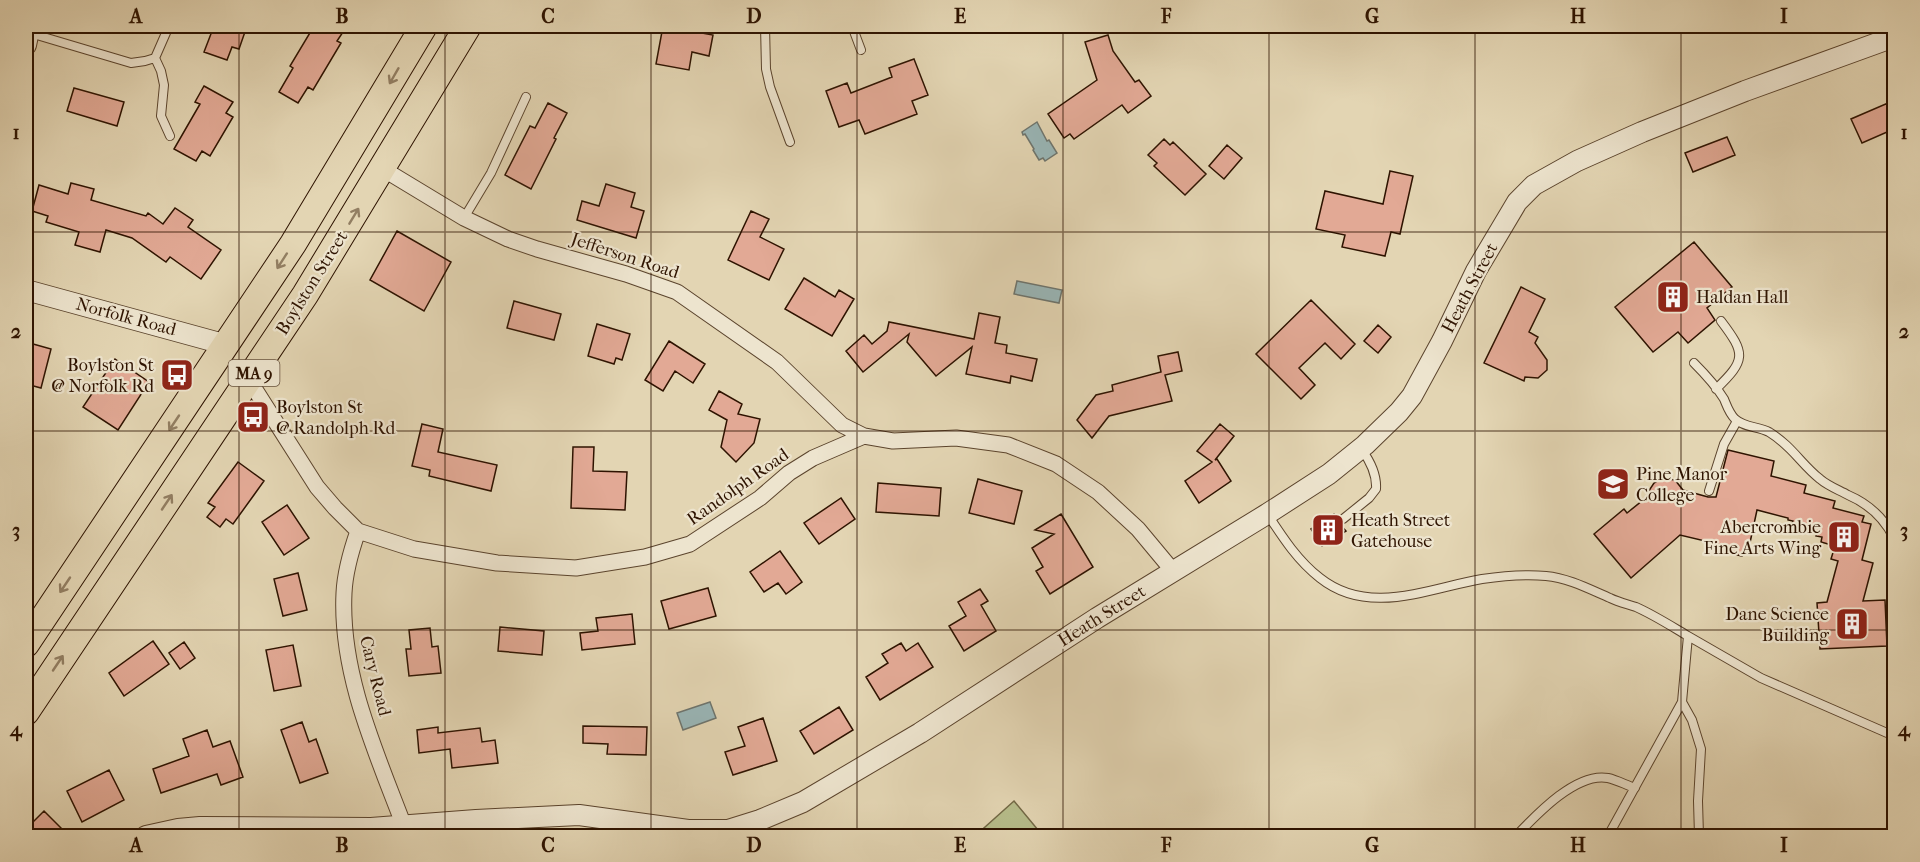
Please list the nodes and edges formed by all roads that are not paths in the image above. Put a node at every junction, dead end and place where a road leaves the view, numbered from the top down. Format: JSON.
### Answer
{"nodes":[{"id":1,"x":169,"y":26,"type":"edge"},
{"id":2,"x":424,"y":26,"type":"edge"},
{"id":3,"x":468,"y":26,"type":"edge"},
{"id":4,"x":765,"y":26,"type":"edge"},
{"id":5,"x":852,"y":26,"type":"edge"},
{"id":6,"x":28,"y":35,"type":"edge"},
{"id":7,"x":1894,"y":37,"type":"edge"},
{"id":8,"x":861,"y":50,"type":"dead end"},
{"id":9,"x":155,"y":58,"type":"junction"},
{"id":10,"x":526,"y":97,"type":"dead end"},
{"id":11,"x":170,"y":136,"type":"dead end"},
{"id":12,"x":790,"y":142,"type":"dead end"},
{"id":13,"x":382,"y":169,"type":"junction"},
{"id":14,"x":464,"y":218,"type":"junction"},
{"id":15,"x":26,"y":290,"type":"edge"},
{"id":16,"x":1721,"y":321,"type":"dead end"},
{"id":17,"x":226,"y":345,"type":"junction"},
{"id":18,"x":1694,"y":363,"type":"dead end"},
{"id":19,"x":249,"y":380,"type":"junction"},
{"id":20,"x":1716,"y":389,"type":"junction"},
{"id":21,"x":1737,"y":421,"type":"junction"},
{"id":22,"x":864,"y":436,"type":"junction"},
{"id":23,"x":1361,"y":448,"type":"junction"},
{"id":24,"x":1709,"y":491,"type":"dead end"},
{"id":25,"x":1267,"y":514,"type":"junction"},
{"id":26,"x":1343,"y":519,"type":"dead end"},
{"id":27,"x":358,"y":531,"type":"junction"},
{"id":28,"x":1894,"y":538,"type":"edge"},
{"id":29,"x":1173,"y":571,"type":"junction"},
{"id":30,"x":1688,"y":636,"type":"junction"},
{"id":31,"x":26,"y":644,"type":"edge"},
{"id":32,"x":1682,"y":702,"type":"junction"},
{"id":33,"x":26,"y":712,"type":"edge"},
{"id":34,"x":1894,"y":736,"type":"edge"},
{"id":35,"x":1635,"y":788,"type":"junction"},
{"id":36,"x":404,"y":826,"type":"junction"},
{"id":37,"x":473,"y":828,"type":"edge"},
{"id":38,"x":266,"y":832,"type":"edge"},
{"id":39,"x":729,"y":833,"type":"edge"},
{"id":40,"x":147,"y":837,"type":"edge"},
{"id":41,"x":1516,"y":837,"type":"edge"},
{"id":42,"x":1608,"y":837,"type":"edge"},
{"id":43,"x":1699,"y":837,"type":"edge"}],
"edges":[{"from":1,"to":9,"type":"lane"},
{"from":2,"to":17,"type":"highway","name":"Boylston Street","number":"MA 9","one_way":true},
{"from":3,"to":13,"type":"highway","name":"Boylston Street","number":"MA 9"},
{"from":4,"to":12,"type":"lane"},
{"from":5,"to":8,"type":"lane"},
{"from":6,"to":9,"type":"lane"},
{"from":7,"to":23,"type":"street","name":"Heath Street"},
{"from":9,"to":11,"type":"lane"},
{"from":10,"to":14,"type":"lane"},
{"from":13,"to":14,"type":"street","name":"Jefferson Road"},
{"from":19,"to":13,"type":"highway","name":"Boylston Street","number":"MA 9","one_way":true},
{"from":14,"to":22,"type":"street","name":"Jefferson Road"},
{"from":15,"to":17,"type":"street","name":"Norfolk Road"},
{"from":16,"to":20,"type":"lane"},
{"from":17,"to":31,"type":"highway","name":"Boylston Street","number":"MA 9","one_way":true},
{"from":18,"to":20,"type":"lane"},
{"from":19,"to":27,"type":"street","name":"Randolph Road"},
{"from":33,"to":19,"type":"highway","name":"Boylston Street","number":"MA 9","one_way":true},
{"from":20,"to":21,"type":"lane"},
{"from":21,"to":24,"type":"lane"},
{"from":21,"to":28,"type":"lane"},
{"from":22,"to":27,"type":"street","name":"Randolph Road"},
{"from":22,"to":29,"type":"street"},
{"from":23,"to":25,"type":"street","name":"Heath Street"},
{"from":23,"to":26,"type":"lane"},
{"from":25,"to":29,"type":"street","name":"Heath Street"},
{"from":25,"to":30,"type":"lane"},
{"from":27,"to":36,"type":"street","name":"Cary Road"},
{"from":29,"to":39,"type":"street","name":"Heath Street"},
{"from":30,"to":32,"type":"lane"},
{"from":30,"to":34,"type":"lane"},
{"from":32,"to":35,"type":"lane"},
{"from":32,"to":43,"type":"lane"},
{"from":35,"to":41,"type":"lane"},
{"from":35,"to":42,"type":"lane"},
{"from":36,"to":37,"type":"street","name":"Heath Street"},
{"from":36,"to":38,"type":"street","name":"Heath Street"},
{"from":37,"to":39,"type":"street","name":"Heath Street"},
{"from":38,"to":40,"type":"street","name":"Heath Street"}]}
